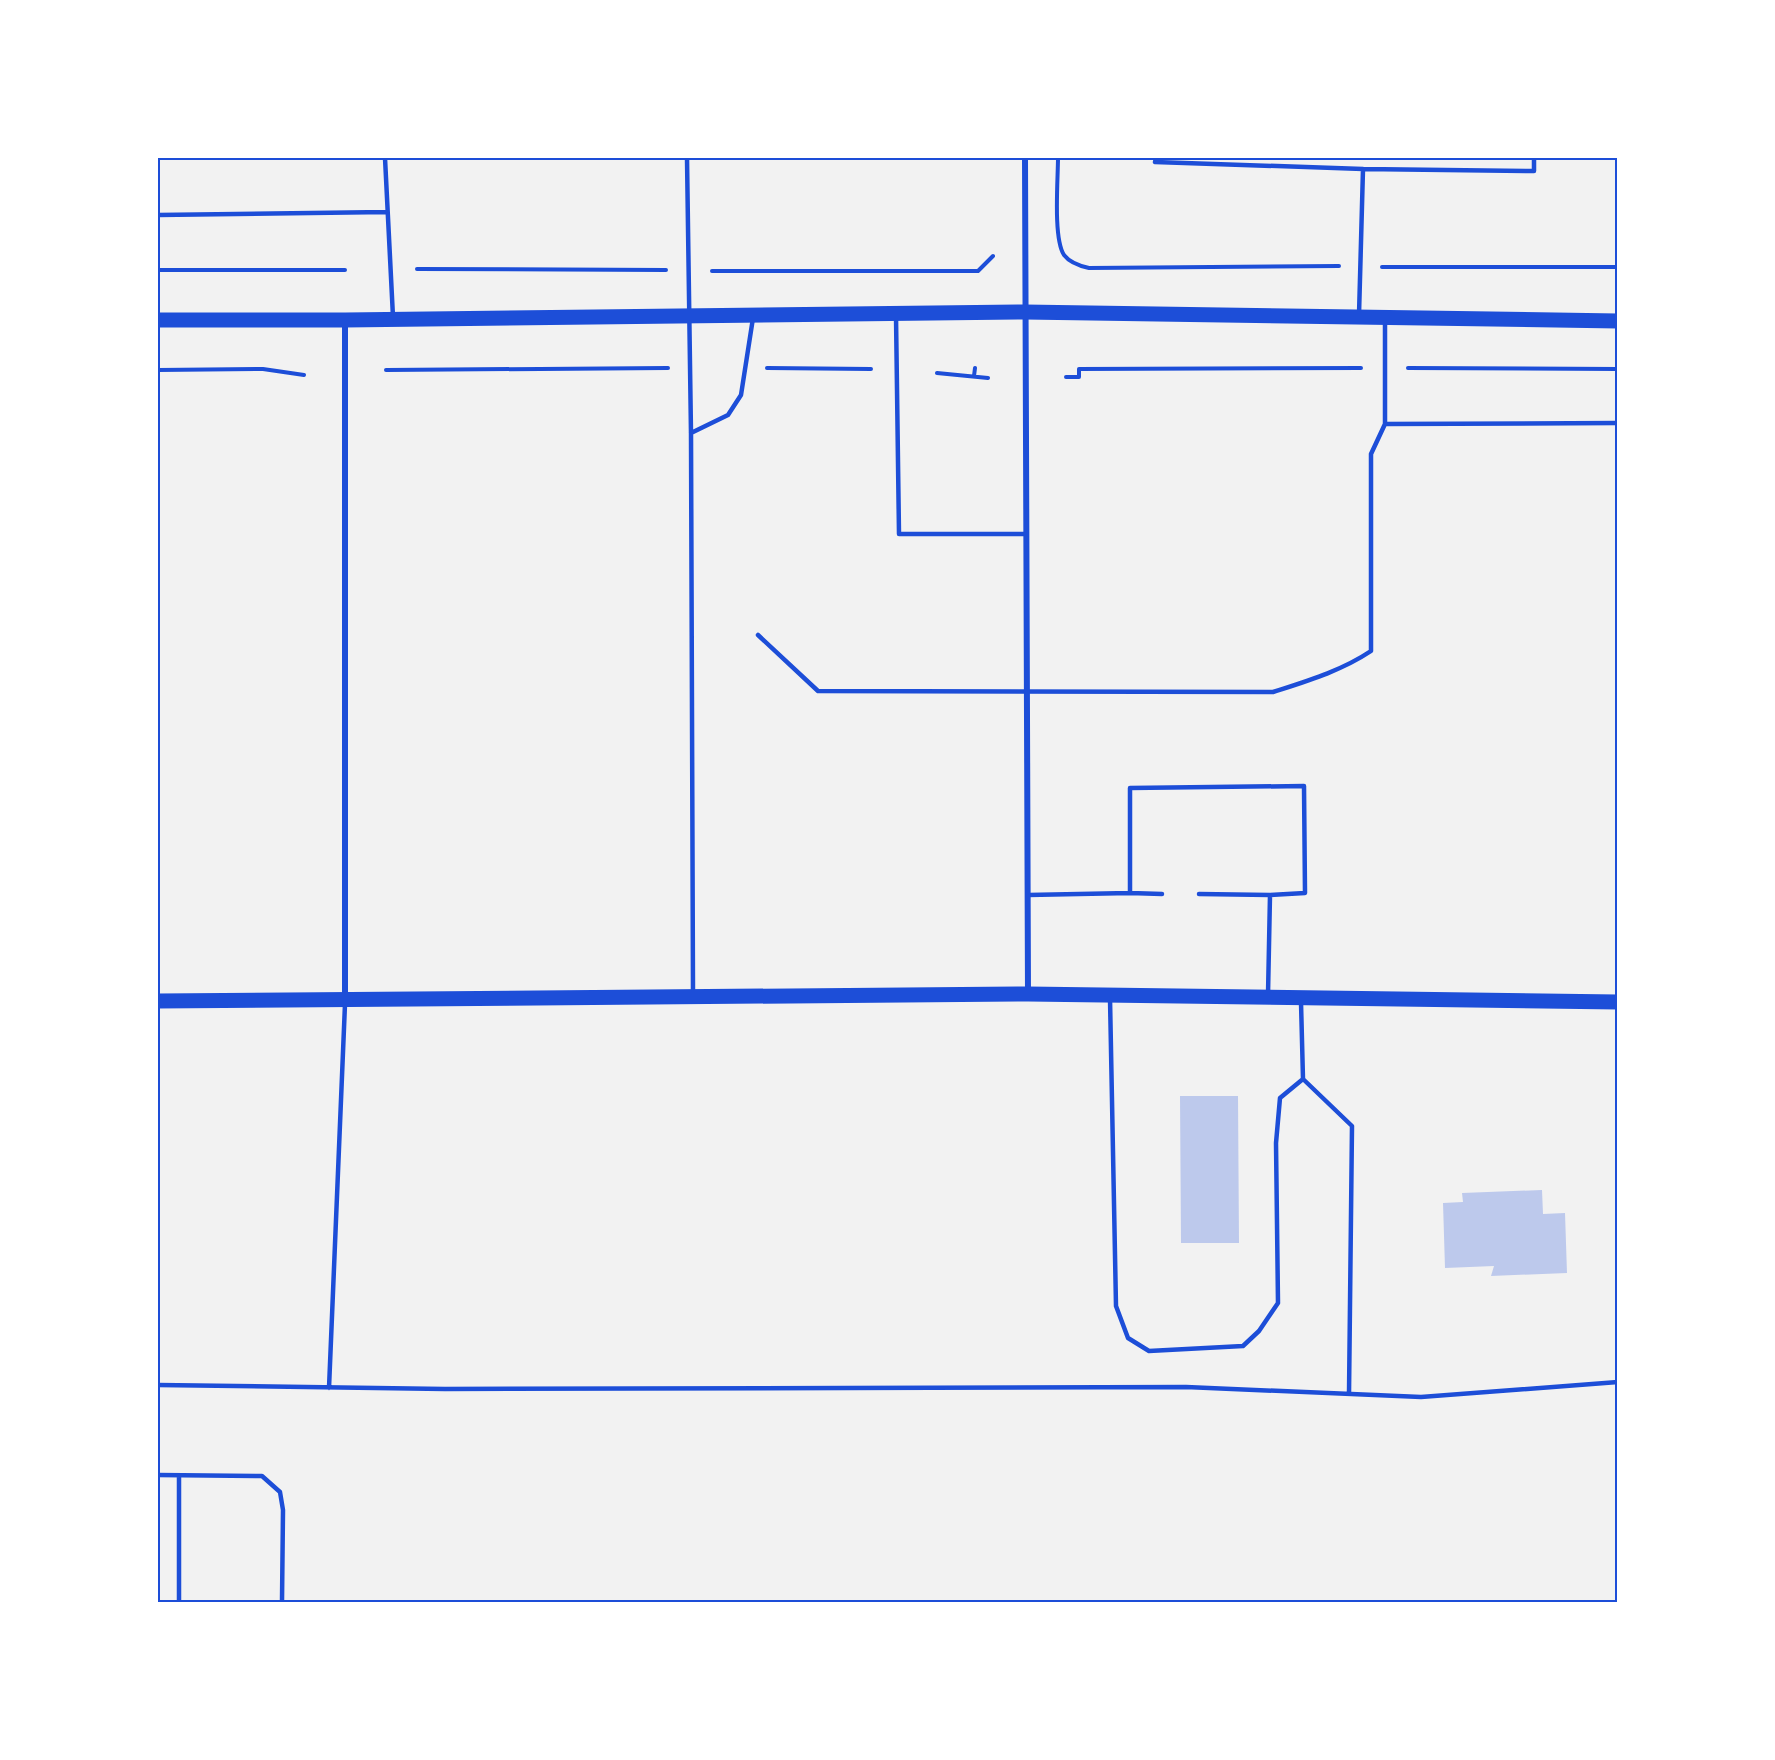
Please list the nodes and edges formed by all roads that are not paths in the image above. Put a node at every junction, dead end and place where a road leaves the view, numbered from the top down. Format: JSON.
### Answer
{"nodes":[{"id":1,"x":385,"y":158,"type":"edge"},
{"id":2,"x":687,"y":158,"type":"edge"},
{"id":3,"x":1025,"y":158,"type":"edge"},
{"id":4,"x":1156,"y":158,"type":"edge"},
{"id":5,"x":1534,"y":158,"type":"edge"},
{"id":6,"x":1364,"y":169,"type":"junction"},
{"id":7,"x":387,"y":212,"type":"junction"},
{"id":8,"x":158,"y":215,"type":"edge"},
{"id":9,"x":1026,"y":312,"type":"junction"},
{"id":10,"x":896,"y":314,"type":"junction"},
{"id":11,"x":754,"y":315,"type":"junction"},
{"id":12,"x":689,"y":317,"type":"junction"},
{"id":13,"x":1359,"y":318,"type":"junction"},
{"id":14,"x":1385,"y":318,"type":"junction"},
{"id":15,"x":158,"y":320,"type":"edge"},
{"id":16,"x":345,"y":320,"type":"junction"},
{"id":17,"x":393,"y":320,"type":"junction"},
{"id":18,"x":1617,"y":321,"type":"edge"},
{"id":19,"x":1617,"y":423,"type":"edge"},
{"id":20,"x":1385,"y":424,"type":"junction"},
{"id":21,"x":691,"y":433,"type":"junction"},
{"id":22,"x":1026,"y":534,"type":"junction"},
{"id":23,"x":758,"y":635,"type":"dead end"},
{"id":24,"x":1027,"y":691,"type":"junction"},
{"id":25,"x":1130,"y":893,"type":"junction"},
{"id":26,"x":1162,"y":894,"type":"dead end"},
{"id":27,"x":1199,"y":894,"type":"dead end"},
{"id":28,"x":1028,"y":895,"type":"junction"},
{"id":29,"x":1270,"y":895,"type":"junction"},
{"id":30,"x":1028,"y":994,"type":"junction"},
{"id":31,"x":1110,"y":996,"type":"junction"},
{"id":32,"x":693,"y":997,"type":"junction"},
{"id":33,"x":345,"y":998,"type":"junction"},
{"id":34,"x":1268,"y":998,"type":"junction"},
{"id":35,"x":1300,"y":998,"type":"junction"},
{"id":36,"x":158,"y":1000,"type":"edge"},
{"id":37,"x":1617,"y":1002,"type":"edge"},
{"id":38,"x":1303,"y":1079,"type":"junction"},
{"id":39,"x":1617,"y":1383,"type":"edge"},
{"id":40,"x":158,"y":1385,"type":"edge"},
{"id":41,"x":329,"y":1388,"type":"junction"},
{"id":42,"x":1349,"y":1394,"type":"junction"},
{"id":43,"x":158,"y":1475,"type":"edge"},
{"id":44,"x":179,"y":1476,"type":"junction"},
{"id":45,"x":179,"y":1602,"type":"edge"},
{"id":46,"x":282,"y":1602,"type":"edge"}],
"edges":[{"from":1,"to":7,"type":"lane"},
{"from":2,"to":12,"type":"lane"},
{"from":3,"to":9,"type":"street"},
{"from":4,"to":6,"type":"lane"},
{"from":5,"to":6,"type":"lane"},
{"from":6,"to":13,"type":"lane"},
{"from":7,"to":8,"type":"lane"},
{"from":7,"to":17,"type":"lane"},
{"from":9,"to":10,"type":"main road"},
{"from":9,"to":13,"type":"main road"},
{"from":9,"to":22,"type":"street"},
{"from":10,"to":11,"type":"main road"},
{"from":10,"to":22,"type":"lane"},
{"from":11,"to":12,"type":"main road"},
{"from":11,"to":21,"type":"lane"},
{"from":12,"to":17,"type":"main road"},
{"from":12,"to":21,"type":"lane"},
{"from":13,"to":14,"type":"main road"},
{"from":14,"to":18,"type":"main road"},
{"from":14,"to":20,"type":"lane"},
{"from":15,"to":16,"type":"main road"},
{"from":16,"to":17,"type":"main road"},
{"from":16,"to":33,"type":"street"},
{"from":19,"to":20,"type":"lane"},
{"from":20,"to":24,"type":"lane"},
{"from":21,"to":32,"type":"lane"},
{"from":22,"to":24,"type":"street"},
{"from":23,"to":24,"type":"lane"},
{"from":24,"to":28,"type":"street"},
{"from":25,"to":26,"type":"lane"},
{"from":25,"to":28,"type":"lane"},
{"from":25,"to":29,"type":"lane"},
{"from":27,"to":29,"type":"lane"},
{"from":28,"to":30,"type":"street"},
{"from":29,"to":34,"type":"lane"},
{"from":30,"to":31,"type":"main road"},
{"from":30,"to":32,"type":"main road"},
{"from":31,"to":34,"type":"main road"},
{"from":31,"to":38,"type":"lane"},
{"from":32,"to":33,"type":"main road"},
{"from":33,"to":36,"type":"main road"},
{"from":33,"to":41,"type":"lane"},
{"from":34,"to":35,"type":"main road"},
{"from":35,"to":37,"type":"main road"},
{"from":35,"to":38,"type":"lane"},
{"from":38,"to":42,"type":"lane"},
{"from":39,"to":42,"type":"lane"},
{"from":40,"to":41,"type":"lane"},
{"from":41,"to":42,"type":"lane"},
{"from":43,"to":44,"type":"lane"},
{"from":44,"to":45,"type":"lane"},
{"from":44,"to":46,"type":"lane"}]}
